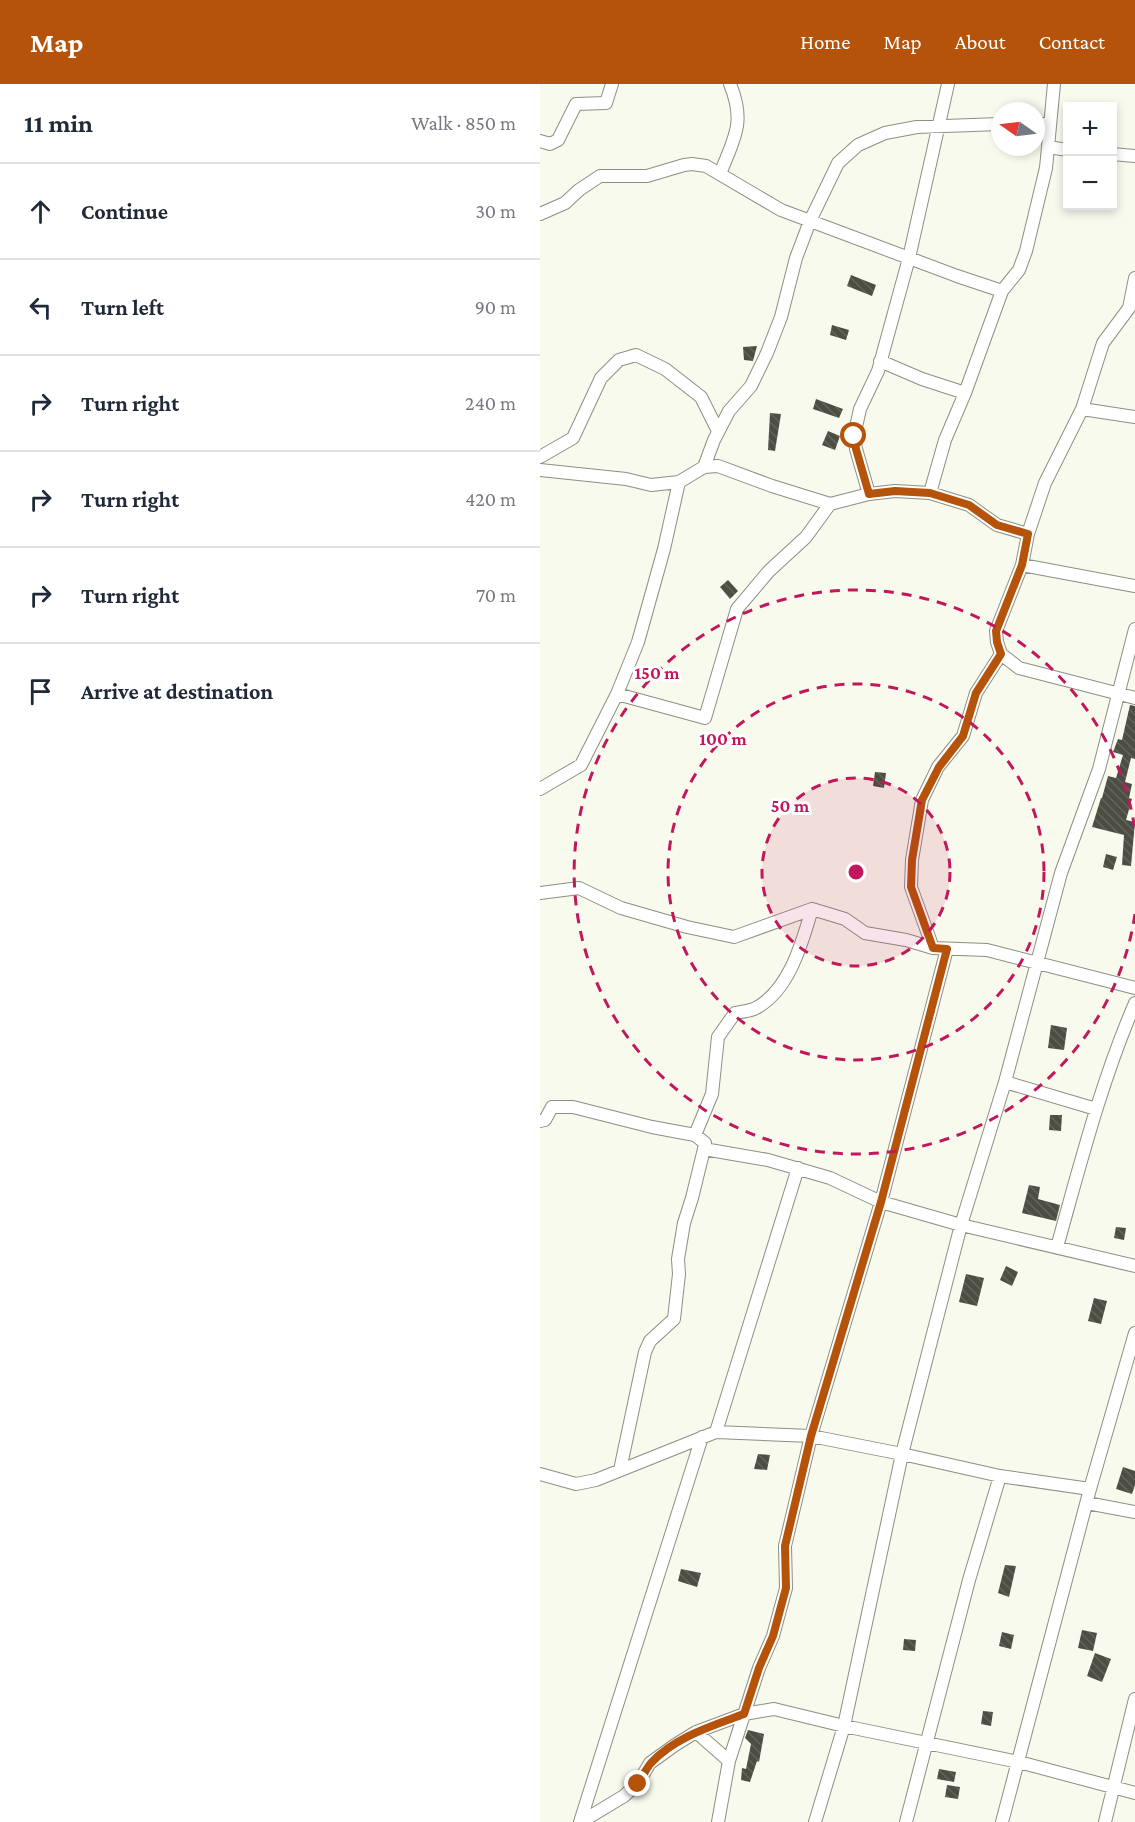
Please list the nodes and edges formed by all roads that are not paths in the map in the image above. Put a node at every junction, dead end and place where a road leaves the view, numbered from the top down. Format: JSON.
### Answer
{"nodes":[{"id":1,"x":612,"y":84,"type":"edge"},
{"id":2,"x":730,"y":84,"type":"edge"},
{"id":3,"x":948,"y":84,"type":"edge"},
{"id":4,"x":1054,"y":84,"type":"edge"},
{"id":5,"x":991,"y":124,"type":"edge"},
{"id":6,"x":1045,"y":124,"type":"edge"},
{"id":7,"x":1049,"y":124,"type":"junction"},
{"id":8,"x":939,"y":126,"type":"junction"},
{"id":9,"x":540,"y":141,"type":"edge"},
{"id":10,"x":1048,"y":147,"type":"junction"},
{"id":11,"x":1063,"y":149,"type":"edge"},
{"id":12,"x":1117,"y":154,"type":"edge"},
{"id":13,"x":1135,"y":156,"type":"edge"},
{"id":14,"x":720,"y":174,"type":"junction"},
{"id":15,"x":540,"y":214,"type":"edge"},
{"id":16,"x":810,"y":221,"type":"junction"},
{"id":17,"x":909,"y":258,"type":"junction"},
{"id":18,"x":1135,"y":278,"type":"edge"},
{"id":19,"x":1002,"y":291,"type":"junction"},
{"id":20,"x":880,"y":361,"type":"junction"},
{"id":21,"x":965,"y":393,"type":"junction"},
{"id":22,"x":1082,"y":409,"type":"junction"},
{"id":23,"x":1135,"y":417,"type":"edge"},
{"id":24,"x":718,"y":431,"type":"junction"},
{"id":25,"x":540,"y":457,"type":"edge"},
{"id":26,"x":704,"y":467,"type":"junction"},
{"id":27,"x":540,"y":470,"type":"edge"},
{"id":28,"x":678,"y":482,"type":"junction"},
{"id":29,"x":930,"y":493,"type":"junction"},
{"id":30,"x":869,"y":494,"type":"junction"},
{"id":31,"x":830,"y":504,"type":"junction"},
{"id":32,"x":1028,"y":534,"type":"junction"},
{"id":33,"x":1022,"y":565,"type":"junction"},
{"id":34,"x":1135,"y":586,"type":"edge"},
{"id":35,"x":1135,"y":629,"type":"edge"},
{"id":36,"x":1001,"y":654,"type":"junction"},
{"id":37,"x":616,"y":694,"type":"junction"},
{"id":38,"x":1118,"y":694,"type":"junction"},
{"id":39,"x":1135,"y":698,"type":"edge"},
{"id":40,"x":540,"y":789,"type":"edge"},
{"id":41,"x":540,"y":893,"type":"edge"},
{"id":42,"x":812,"y":909,"type":"junction"},
{"id":43,"x":933,"y":948,"type":"junction"},
{"id":44,"x":947,"y":949,"type":"junction"},
{"id":45,"x":1038,"y":963,"type":"junction"},
{"id":46,"x":1135,"y":988,"type":"edge"},
{"id":47,"x":1135,"y":1003,"type":"edge"},
{"id":48,"x":1005,"y":1082,"type":"junction"},
{"id":49,"x":1096,"y":1109,"type":"junction"},
{"id":50,"x":540,"y":1121,"type":"edge"},
{"id":51,"x":695,"y":1135,"type":"junction"},
{"id":52,"x":704,"y":1149,"type":"junction"},
{"id":53,"x":798,"y":1168,"type":"junction"},
{"id":54,"x":881,"y":1202,"type":"junction"},
{"id":55,"x":961,"y":1225,"type":"junction"},
{"id":56,"x":1057,"y":1247,"type":"junction"},
{"id":57,"x":1135,"y":1266,"type":"edge"},
{"id":58,"x":1135,"y":1332,"type":"edge"},
{"id":59,"x":716,"y":1432,"type":"junction"},
{"id":60,"x":811,"y":1436,"type":"junction"},
{"id":61,"x":702,"y":1437,"type":"junction"},
{"id":62,"x":902,"y":1454,"type":"junction"},
{"id":63,"x":620,"y":1470,"type":"junction"},
{"id":64,"x":540,"y":1474,"type":"edge"},
{"id":65,"x":1000,"y":1476,"type":"junction"},
{"id":66,"x":1090,"y":1489,"type":"junction"},
{"id":67,"x":1087,"y":1503,"type":"junction"},
{"id":68,"x":1135,"y":1512,"type":"edge"},
{"id":69,"x":1135,"y":1699,"type":"edge"},
{"id":70,"x":744,"y":1714,"type":"junction"},
{"id":71,"x":844,"y":1726,"type":"junction"},
{"id":72,"x":696,"y":1732,"type":"junction"},
{"id":73,"x":927,"y":1742,"type":"junction"},
{"id":74,"x":729,"y":1761,"type":"junction"},
{"id":75,"x":1018,"y":1762,"type":"junction"},
{"id":76,"x":1115,"y":1788,"type":"junction"},
{"id":77,"x":1135,"y":1792,"type":"edge"},
{"id":78,"x":580,"y":1822,"type":"edge"},
{"id":79,"x":718,"y":1822,"type":"edge"},
{"id":80,"x":815,"y":1822,"type":"edge"},
{"id":81,"x":906,"y":1822,"type":"edge"},
{"id":82,"x":1002,"y":1822,"type":"edge"},
{"id":83,"x":1105,"y":1822,"type":"edge"}],
"edges":[{"from":1,"to":9,"type":"street"},
{"from":2,"to":14,"type":"street"},
{"from":3,"to":8,"type":"street"},
{"from":4,"to":7,"type":"street"},
{"from":5,"to":8,"type":"street"},
{"from":6,"to":7,"type":"street"},
{"from":7,"to":10,"type":"street"},
{"from":8,"to":16,"type":"street"},
{"from":8,"to":17,"type":"street"},
{"from":10,"to":11,"type":"street"},
{"from":10,"to":19,"type":"street"},
{"from":12,"to":13,"type":"street"},
{"from":14,"to":15,"type":"street"},
{"from":14,"to":16,"type":"street"},
{"from":16,"to":17,"type":"street"},
{"from":16,"to":24,"type":"street"},
{"from":17,"to":19,"type":"street"},
{"from":17,"to":20,"type":"street"},
{"from":18,"to":22,"type":"street"},
{"from":19,"to":21,"type":"street"},
{"from":20,"to":21,"type":"street"},
{"from":20,"to":30,"type":"street"},
{"from":21,"to":29,"type":"street"},
{"from":22,"to":23,"type":"street"},
{"from":22,"to":32,"type":"street"},
{"from":24,"to":25,"type":"street"},
{"from":24,"to":26,"type":"street"},
{"from":26,"to":28,"type":"street"},
{"from":26,"to":31,"type":"street"},
{"from":27,"to":28,"type":"street"},
{"from":28,"to":37,"type":"street"},
{"from":29,"to":30,"type":"street"},
{"from":29,"to":32,"type":"street"},
{"from":30,"to":31,"type":"street"},
{"from":31,"to":37,"type":"street"},
{"from":32,"to":33,"type":"street"},
{"from":33,"to":34,"type":"street"},
{"from":33,"to":36,"type":"street"},
{"from":35,"to":38,"type":"street"},
{"from":36,"to":38,"type":"street"},
{"from":36,"to":43,"type":"street"},
{"from":37,"to":40,"type":"street"},
{"from":38,"to":39,"type":"street"},
{"from":38,"to":45,"type":"street"},
{"from":41,"to":42,"type":"street"},
{"from":42,"to":43,"type":"street"},
{"from":42,"to":51,"type":"street"},
{"from":43,"to":44,"type":"street"},
{"from":44,"to":45,"type":"street"},
{"from":44,"to":54,"type":"street"},
{"from":45,"to":46,"type":"street"},
{"from":45,"to":48,"type":"street"},
{"from":47,"to":49,"type":"street"},
{"from":48,"to":49,"type":"street"},
{"from":48,"to":55,"type":"street"},
{"from":49,"to":56,"type":"street"},
{"from":50,"to":51,"type":"street"},
{"from":51,"to":52,"type":"street"},
{"from":52,"to":53,"type":"street"},
{"from":52,"to":63,"type":"street"},
{"from":53,"to":54,"type":"street"},
{"from":53,"to":59,"type":"street"},
{"from":54,"to":55,"type":"street"},
{"from":54,"to":60,"type":"street"},
{"from":55,"to":56,"type":"street"},
{"from":55,"to":62,"type":"street"},
{"from":56,"to":57,"type":"street"},
{"from":58,"to":66,"type":"street"},
{"from":59,"to":60,"type":"street"},
{"from":59,"to":61,"type":"street"},
{"from":60,"to":62,"type":"street"},
{"from":60,"to":70,"type":"street"},
{"from":61,"to":63,"type":"street"},
{"from":61,"to":78,"type":"street"},
{"from":62,"to":65,"type":"street"},
{"from":62,"to":71,"type":"street"},
{"from":63,"to":64,"type":"street"},
{"from":65,"to":66,"type":"street"},
{"from":65,"to":73,"type":"street"},
{"from":66,"to":67,"type":"street"},
{"from":67,"to":68,"type":"street"},
{"from":67,"to":75,"type":"street"},
{"from":69,"to":76,"type":"street"},
{"from":70,"to":71,"type":"street"},
{"from":70,"to":72,"type":"street"},
{"from":70,"to":74,"type":"street"},
{"from":71,"to":73,"type":"street"},
{"from":71,"to":80,"type":"street"},
{"from":72,"to":74,"type":"street"},
{"from":72,"to":78,"type":"street"},
{"from":73,"to":75,"type":"street"},
{"from":73,"to":81,"type":"street"},
{"from":74,"to":79,"type":"street"},
{"from":75,"to":76,"type":"street"},
{"from":75,"to":82,"type":"street"},
{"from":76,"to":77,"type":"street"},
{"from":76,"to":83,"type":"street"}]}
